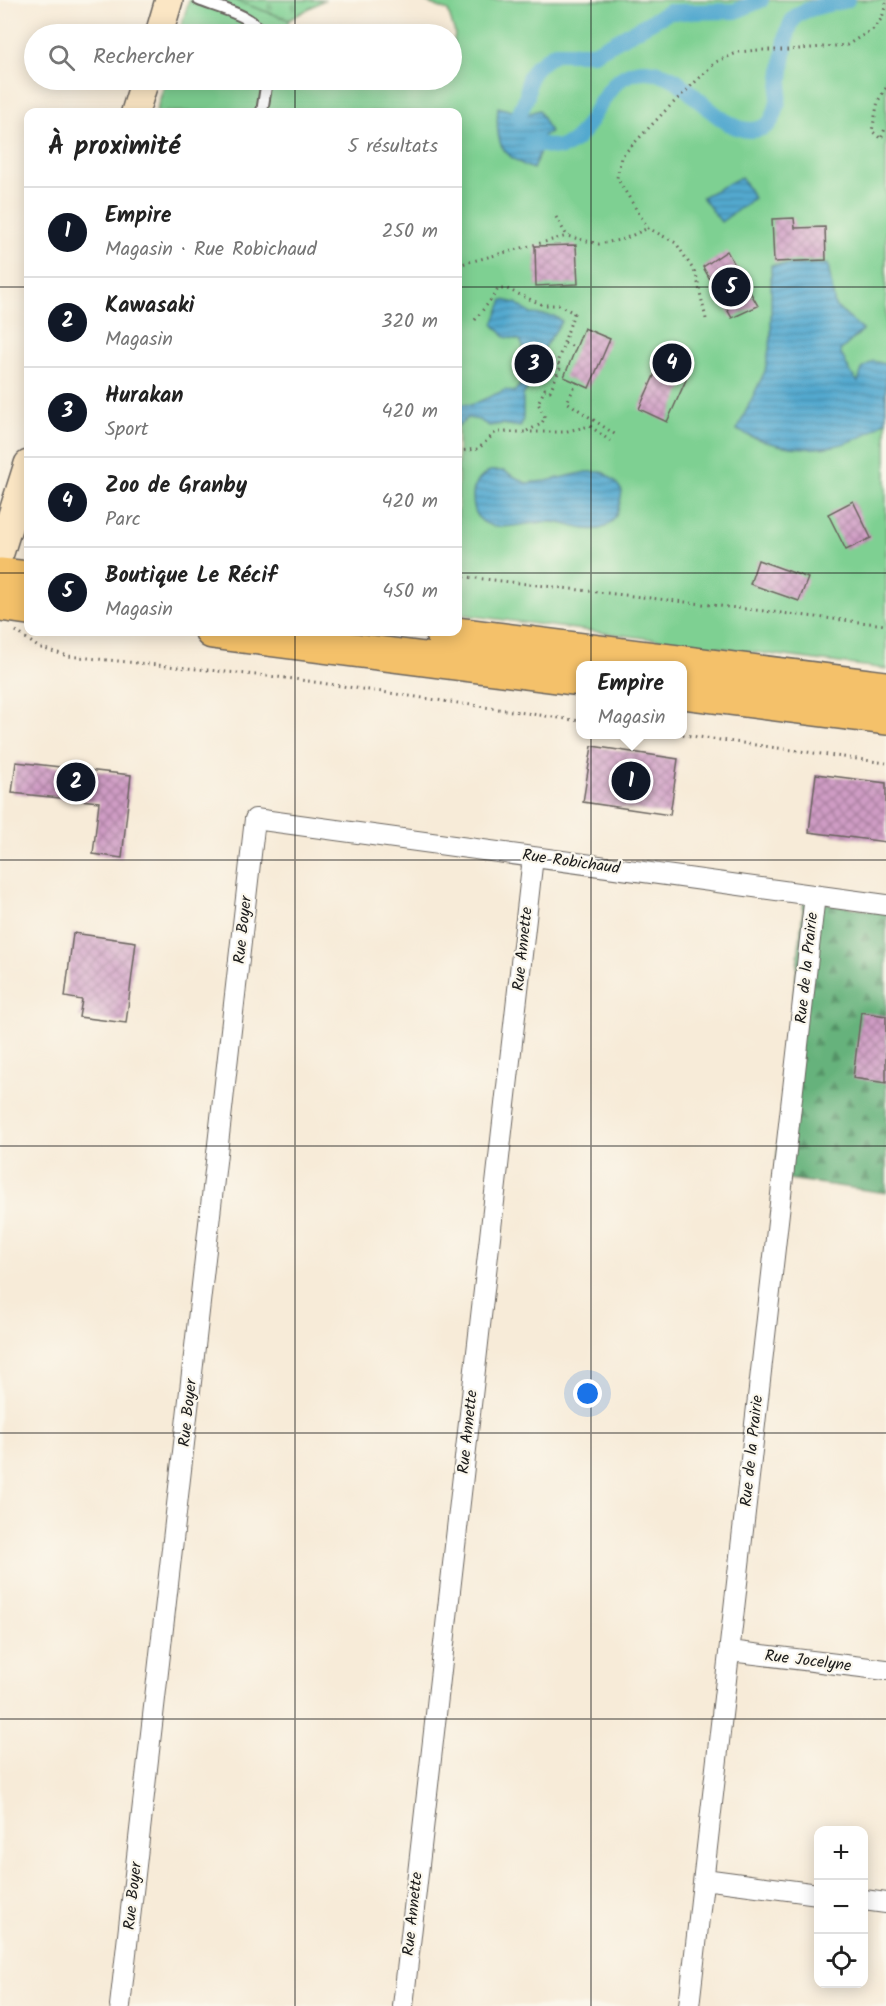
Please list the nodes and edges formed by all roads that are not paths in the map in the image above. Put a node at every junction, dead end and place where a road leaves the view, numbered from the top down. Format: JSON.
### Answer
{"nodes":[{"id":1,"x":169,"y":0,"type":"edge"},
{"id":2,"x":199,"y":0,"type":"edge"},
{"id":3,"x":162,"y":24,"type":"edge"},
{"id":4,"x":254,"y":24,"type":"edge"},
{"id":5,"x":142,"y":90,"type":"edge"},
{"id":6,"x":265,"y":90,"type":"edge"},
{"id":7,"x":136,"y":108,"type":"edge"},
{"id":8,"x":263,"y":108,"type":"edge"},
{"id":9,"x":24,"y":477,"type":"edge"},
{"id":10,"x":0,"y":553,"type":"edge"},
{"id":11,"x":0,"y":575,"type":"edge"},
{"id":12,"x":24,"y":578,"type":"edge"},
{"id":13,"x":462,"y":635,"type":"edge"},
{"id":14,"x":244,"y":636,"type":"edge"},
{"id":15,"x":671,"y":661,"type":"edge"},
{"id":16,"x":687,"y":663,"type":"edge"},
{"id":17,"x":465,"y":664,"type":"junction"},
{"id":18,"x":576,"y":669,"type":"edge"},
{"id":19,"x":576,"y":678,"type":"edge"},
{"id":20,"x":886,"y":688,"type":"edge"},
{"id":21,"x":687,"y":693,"type":"edge"},
{"id":22,"x":886,"y":718,"type":"edge"},
{"id":23,"x":255,"y":819,"type":"joint"},
{"id":24,"x":533,"y":857,"type":"junction"},
{"id":25,"x":815,"y":895,"type":"junction"},
{"id":26,"x":886,"y":905,"type":"edge"},
{"id":27,"x":730,"y":1651,"type":"junction"},
{"id":28,"x":886,"y":1670,"type":"edge"},
{"id":29,"x":704,"y":1879,"type":"junction"},
{"id":30,"x":814,"y":1893,"type":"edge"},
{"id":31,"x":868,"y":1901,"type":"edge"},
{"id":32,"x":886,"y":1903,"type":"edge"},
{"id":33,"x":120,"y":2006,"type":"edge"},
{"id":34,"x":403,"y":2006,"type":"edge"},
{"id":35,"x":689,"y":2006,"type":"edge"}],
"edges":[{"from":1,"to":3,"type":"main road"},
{"from":2,"to":4,"type":"lane"},
{"from":5,"to":7,"type":"main road"},
{"from":6,"to":8,"type":"lane"},
{"from":9,"to":10,"type":"main road"},
{"from":11,"to":12,"type":"highway"},
{"from":13,"to":15,"type":"highway"},
{"from":14,"to":17,"type":"highway"},
{"from":16,"to":20,"type":"highway"},
{"from":17,"to":18,"type":"lane"},
{"from":17,"to":19,"type":"highway"},
{"from":21,"to":22,"type":"highway"},
{"from":23,"to":24,"type":"street","name":"Rue Robichaud"},
{"from":23,"to":33,"type":"street","name":"Rue Boyer"},
{"from":24,"to":25,"type":"street","name":"Rue Robichaud"},
{"from":24,"to":34,"type":"street","name":"Rue Annette"},
{"from":25,"to":26,"type":"street","name":"Rue Robichaud"},
{"from":25,"to":27,"type":"street","name":"Rue de la Prairie"},
{"from":27,"to":28,"type":"street","name":"Rue Jocelyne"},
{"from":27,"to":29,"type":"street","name":"Rue de la Prairie"},
{"from":29,"to":30,"type":"street"},
{"from":29,"to":35,"type":"street","name":"Rue de la Prairie"},
{"from":31,"to":32,"type":"street"}]}
